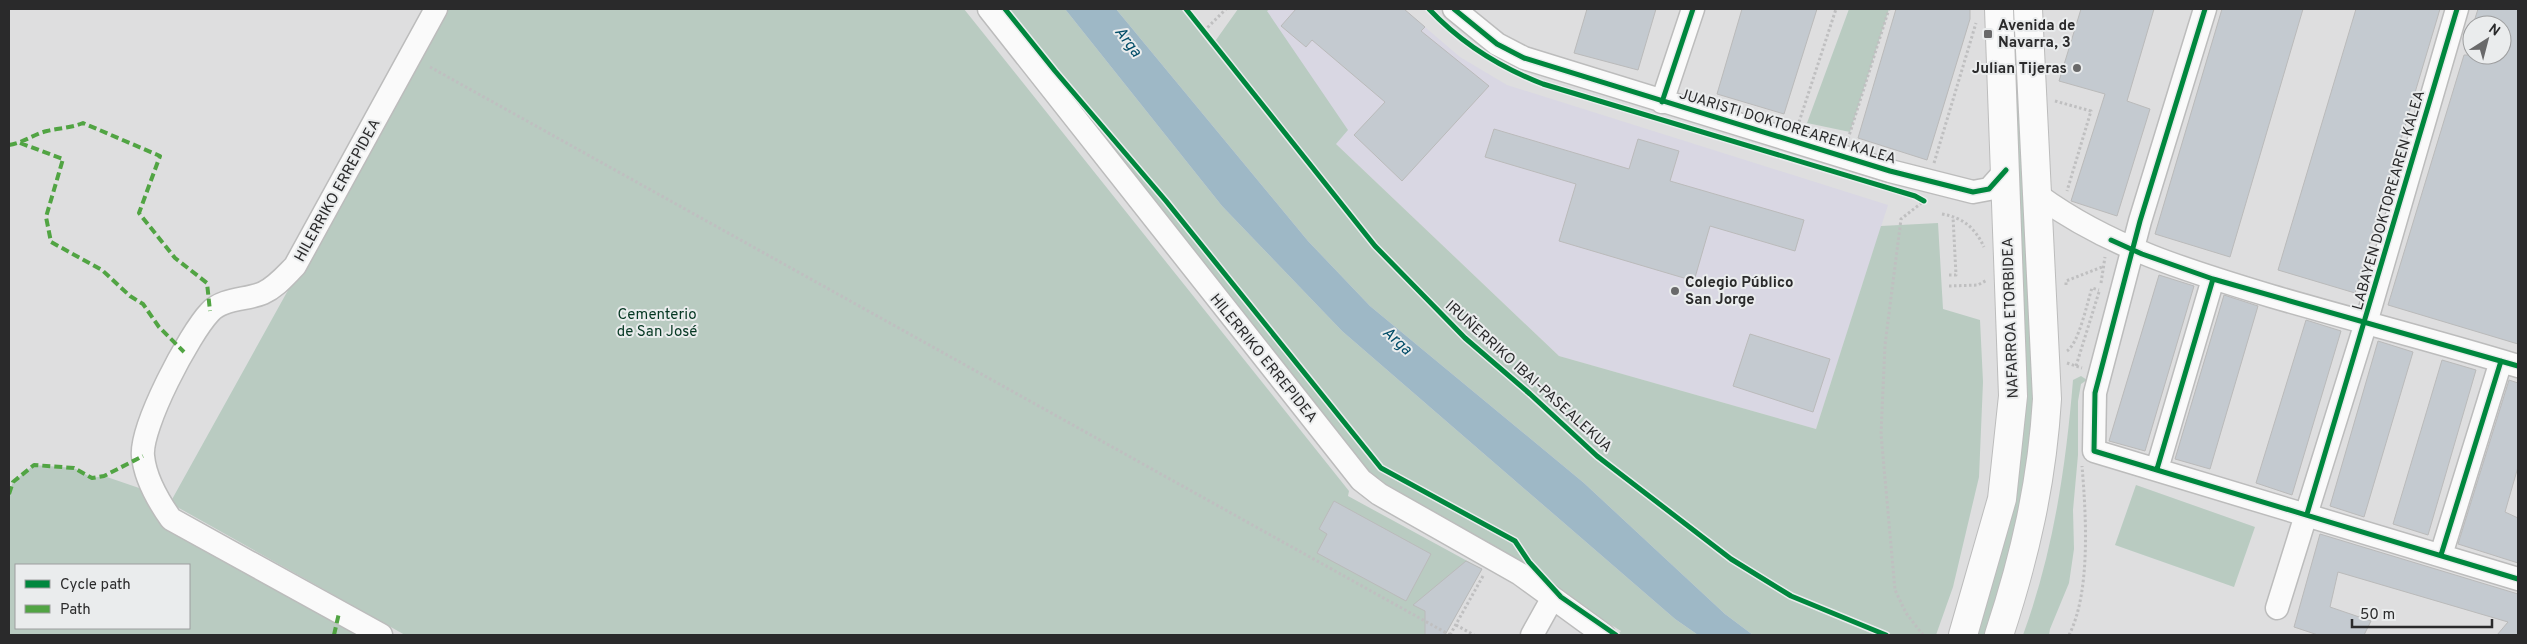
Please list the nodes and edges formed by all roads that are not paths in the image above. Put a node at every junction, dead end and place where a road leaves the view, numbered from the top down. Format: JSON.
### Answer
{"nodes":[{"id":1,"x":436,"y":9,"type":"edge"},
{"id":2,"x":989,"y":9,"type":"edge"},
{"id":3,"x":1454,"y":9,"type":"edge"},
{"id":4,"x":1693,"y":9,"type":"edge"},
{"id":5,"x":2028,"y":9,"type":"edge"},
{"id":6,"x":2040,"y":9,"type":"edge"},
{"id":7,"x":2205,"y":9,"type":"edge"},
{"id":8,"x":2457,"y":9,"type":"edge"},
{"id":9,"x":1988,"y":13,"type":"edge"},
{"id":10,"x":2031,"y":56,"type":"junction"},
{"id":11,"x":1662,"y":102,"type":"junction"},
{"id":12,"x":2006,"y":170,"type":"junction"},
{"id":13,"x":2052,"y":197,"type":"junction"},
{"id":14,"x":2133,"y":250,"type":"junction"},
{"id":15,"x":2213,"y":279,"type":"junction"},
{"id":16,"x":2365,"y":323,"type":"junction"},
{"id":17,"x":2510,"y":363,"type":"edge"},
{"id":18,"x":2157,"y":469,"type":"junction"},
{"id":19,"x":2307,"y":514,"type":"junction"},
{"id":20,"x":2442,"y":555,"type":"junction"},
{"id":21,"x":2518,"y":579,"type":"edge"},
{"id":22,"x":1552,"y":599,"type":"junction"},
{"id":23,"x":2277,"y":608,"type":"dead end"},
{"id":24,"x":1966,"y":629,"type":"edge"},
{"id":25,"x":381,"y":635,"type":"edge"},
{"id":26,"x":1532,"y":635,"type":"edge"},
{"id":27,"x":1604,"y":635,"type":"edge"},
{"id":28,"x":1999,"y":635,"type":"edge"}],
"edges":[{"from":1,"to":25,"type":"street","name":"HILERRIKO ERREPIDEA"},
{"from":2,"to":22,"type":"street","name":"HILERRIKO ERREPIDEA"},
{"from":3,"to":11,"type":"street","name":"JUARISTI DOKTOREAREN KALEA"},
{"from":4,"to":11,"type":"street"},
{"from":5,"to":10,"type":"main road"},
{"from":6,"to":10,"type":"street"},
{"from":7,"to":14,"type":"street"},
{"from":8,"to":16,"type":"street","name":"LABAYEN DOKTOREAREN KALEA"},
{"from":9,"to":12,"type":"main road","name":"NAFARROA ETORBIDEA"},
{"from":10,"to":13,"type":"main road"},
{"from":11,"to":12,"type":"street","name":"JUARISTI DOKTOREAREN KALEA"},
{"from":12,"to":24,"type":"main road","name":"NAFARROA ETORBIDEA"},
{"from":13,"to":14,"type":"street"},
{"from":13,"to":28,"type":"main road"},
{"from":14,"to":15,"type":"street"},
{"from":14,"to":18,"type":"street"},
{"from":15,"to":16,"type":"street"},
{"from":15,"to":18,"type":"street"},
{"from":16,"to":17,"type":"street"},
{"from":16,"to":19,"type":"street","name":"LABAYEN DOKTOREAREN KALEA"},
{"from":17,"to":20,"type":"street"},
{"from":18,"to":19,"type":"street"},
{"from":19,"to":20,"type":"street"},
{"from":19,"to":23,"type":"street","name":"LABAYEN DOKTOREAREN KALEA"},
{"from":20,"to":21,"type":"street"},
{"from":22,"to":26,"type":"street"},
{"from":22,"to":27,"type":"street","name":"HILERRIKO ERREPIDEA"}]}
